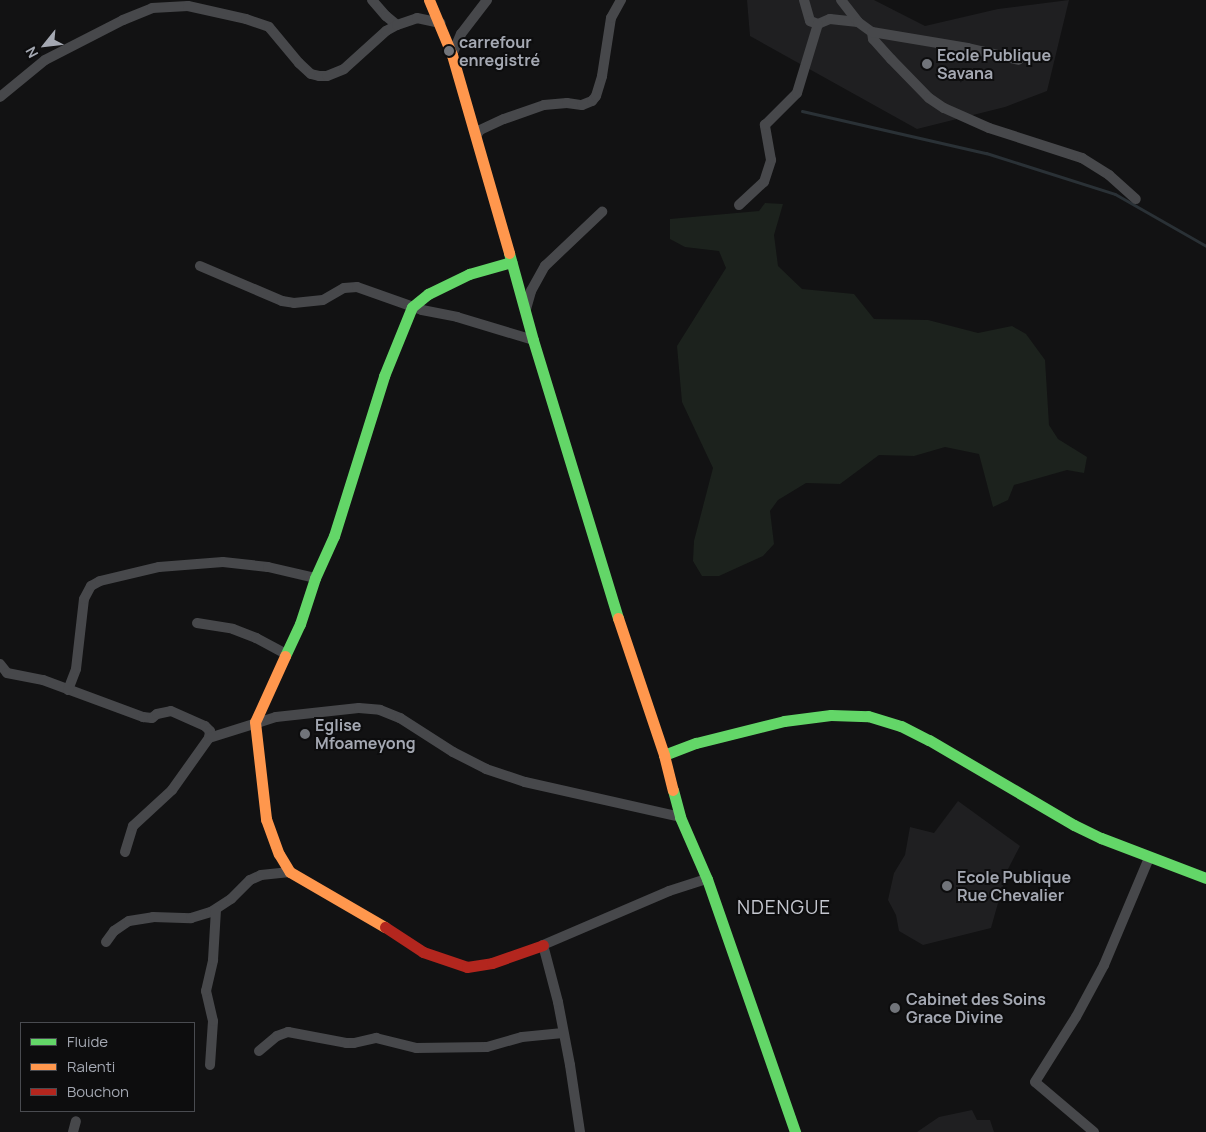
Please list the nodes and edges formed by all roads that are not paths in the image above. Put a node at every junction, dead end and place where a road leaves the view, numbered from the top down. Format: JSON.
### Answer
{"nodes":[{"id":1,"x":372,"y":0,"type":"edge"},
{"id":2,"x":428,"y":0,"type":"edge"},
{"id":3,"x":487,"y":0,"type":"edge"},
{"id":4,"x":620,"y":0,"type":"edge"},
{"id":5,"x":804,"y":0,"type":"edge"},
{"id":6,"x":841,"y":0,"type":"edge"},
{"id":7,"x":858,"y":22,"type":"junction"},
{"id":8,"x":440,"y":23,"type":"junction"},
{"id":9,"x":818,"y":24,"type":"junction"},
{"id":10,"x":398,"y":25,"type":"junction"},
{"id":11,"x":872,"y":32,"type":"junction"},
{"id":12,"x":452,"y":55,"type":"junction"},
{"id":13,"x":1019,"y":60,"type":"dead end"},
{"id":14,"x":0,"y":97,"type":"edge"},
{"id":15,"x":476,"y":136,"type":"junction"},
{"id":16,"x":1136,"y":199,"type":"dead end"},
{"id":17,"x":739,"y":205,"type":"dead end"},
{"id":18,"x":602,"y":212,"type":"dead end"},
{"id":19,"x":511,"y":262,"type":"junction"},
{"id":20,"x":200,"y":266,"type":"dead end"},
{"id":21,"x":412,"y":307,"type":"junction"},
{"id":22,"x":525,"y":313,"type":"junction"},
{"id":23,"x":533,"y":340,"type":"junction"},
{"id":24,"x":315,"y":578,"type":"junction"},
{"id":25,"x":197,"y":623,"type":"dead end"},
{"id":26,"x":286,"y":654,"type":"junction"},
{"id":27,"x":0,"y":664,"type":"edge"},
{"id":28,"x":68,"y":690,"type":"junction"},
{"id":29,"x":255,"y":722,"type":"junction"},
{"id":30,"x":209,"y":738,"type":"junction"},
{"id":31,"x":664,"y":755,"type":"junction"},
{"id":32,"x":680,"y":818,"type":"junction"},
{"id":33,"x":124,"y":852,"type":"dead end"},
{"id":34,"x":1150,"y":858,"type":"junction"},
{"id":35,"x":290,"y":872,"type":"junction"},
{"id":36,"x":1206,"y":878,"type":"edge"},
{"id":37,"x":707,"y":879,"type":"junction"},
{"id":38,"x":216,"y":910,"type":"junction"},
{"id":39,"x":106,"y":942,"type":"dead end"},
{"id":40,"x":543,"y":945,"type":"junction"},
{"id":41,"x":564,"y":1033,"type":"junction"},
{"id":42,"x":259,"y":1051,"type":"dead end"},
{"id":43,"x":210,"y":1065,"type":"dead end"},
{"id":44,"x":76,"y":1121,"type":"dead end"},
{"id":45,"x":74,"y":1132,"type":"edge"},
{"id":46,"x":580,"y":1132,"type":"edge"},
{"id":47,"x":794,"y":1132,"type":"edge"},
{"id":48,"x":1094,"y":1132,"type":"edge"}],
"edges":[{"from":1,"to":10,"type":"street"},
{"from":2,"to":8,"type":"street"},
{"from":3,"to":12,"type":"street"},
{"from":4,"to":15,"type":"street"},
{"from":5,"to":9,"type":"street"},
{"from":6,"to":7,"type":"street"},
{"from":7,"to":9,"type":"street"},
{"from":7,"to":11,"type":"street"},
{"from":8,"to":10,"type":"street"},
{"from":8,"to":12,"type":"street"},
{"from":9,"to":17,"type":"street"},
{"from":10,"to":14,"type":"street"},
{"from":11,"to":13,"type":"street"},
{"from":11,"to":16,"type":"street"},
{"from":12,"to":15,"type":"street"},
{"from":15,"to":19,"type":"street"},
{"from":18,"to":22,"type":"street"},
{"from":19,"to":21,"type":"street"},
{"from":19,"to":22,"type":"street"},
{"from":20,"to":21,"type":"street"},
{"from":21,"to":23,"type":"street"},
{"from":21,"to":24,"type":"street"},
{"from":22,"to":23,"type":"street"},
{"from":23,"to":31,"type":"street"},
{"from":24,"to":26,"type":"street"},
{"from":24,"to":28,"type":"street"},
{"from":25,"to":26,"type":"street"},
{"from":26,"to":29,"type":"street"},
{"from":27,"to":28,"type":"street"},
{"from":28,"to":30,"type":"street"},
{"from":29,"to":30,"type":"street"},
{"from":29,"to":32,"type":"street"},
{"from":29,"to":35,"type":"street"},
{"from":30,"to":33,"type":"street"},
{"from":31,"to":32,"type":"street"},
{"from":31,"to":34,"type":"street"},
{"from":32,"to":37,"type":"street"},
{"from":34,"to":36,"type":"street"},
{"from":34,"to":48,"type":"street"},
{"from":35,"to":38,"type":"street"},
{"from":35,"to":40,"type":"street"},
{"from":37,"to":40,"type":"street"},
{"from":37,"to":47,"type":"street"},
{"from":38,"to":39,"type":"street"},
{"from":38,"to":43,"type":"street"},
{"from":40,"to":41,"type":"street"},
{"from":41,"to":42,"type":"street"},
{"from":41,"to":46,"type":"street"},
{"from":44,"to":45,"type":"street"}]}
